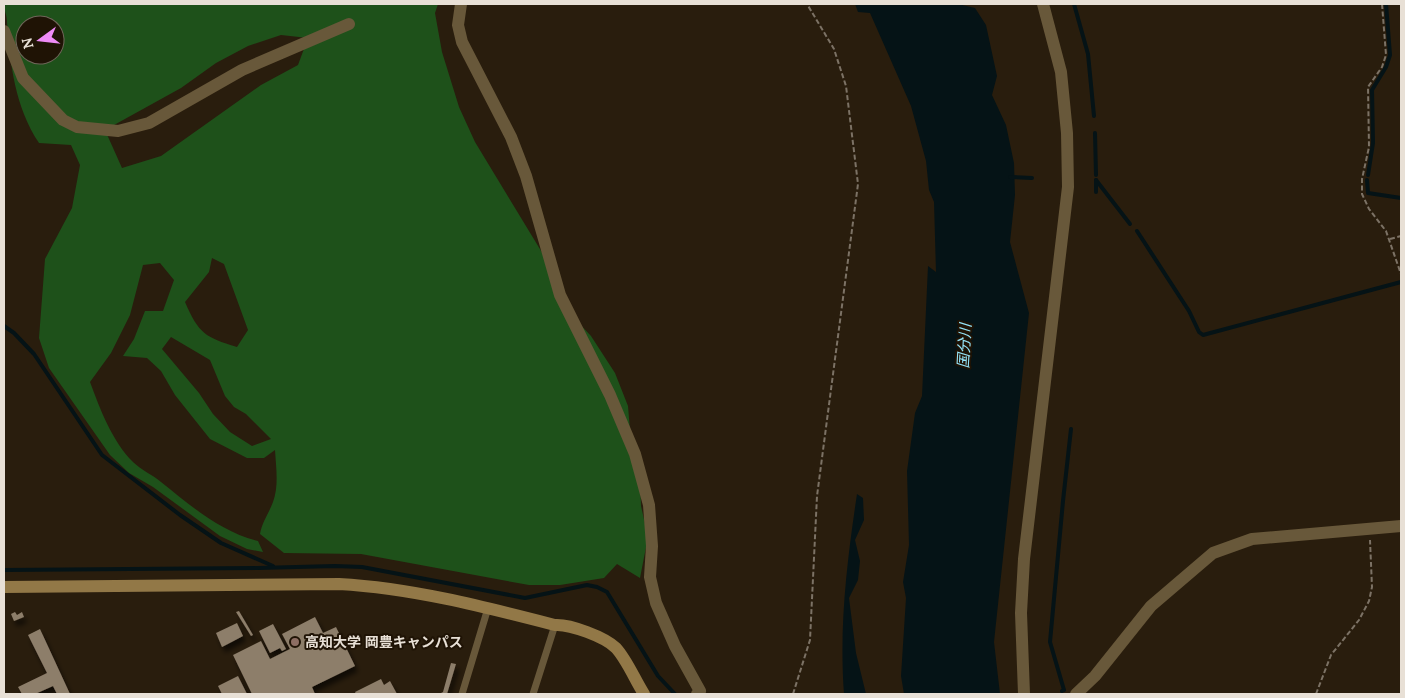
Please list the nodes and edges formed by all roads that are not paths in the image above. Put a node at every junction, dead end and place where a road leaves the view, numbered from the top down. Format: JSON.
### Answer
{"nodes":[{"id":1,"x":461,"y":4,"type":"edge"},
{"id":2,"x":1043,"y":4,"type":"edge"},
{"id":3,"x":349,"y":24,"type":"dead end"},
{"id":4,"x":4,"y":31,"type":"edge"},
{"id":5,"x":1401,"y":526,"type":"edge"},
{"id":6,"x":4,"y":587,"type":"edge"},
{"id":7,"x":488,"y":608,"type":"junction"},
{"id":8,"x":555,"y":625,"type":"junction"},
{"id":9,"x":700,"y":693,"type":"edge"},
{"id":10,"x":462,"y":694,"type":"edge"},
{"id":11,"x":533,"y":694,"type":"edge"},
{"id":12,"x":644,"y":694,"type":"edge"},
{"id":13,"x":1024,"y":694,"type":"edge"},
{"id":14,"x":1076,"y":694,"type":"edge"}],
"edges":[{"from":1,"to":9,"type":"street"},
{"from":2,"to":13,"type":"street"},
{"from":3,"to":4,"type":"street"},
{"from":5,"to":14,"type":"street"},
{"from":6,"to":7,"type":"street"},
{"from":7,"to":8,"type":"street"},
{"from":7,"to":10,"type":"lane"},
{"from":8,"to":11,"type":"lane"},
{"from":8,"to":12,"type":"street"}]}
